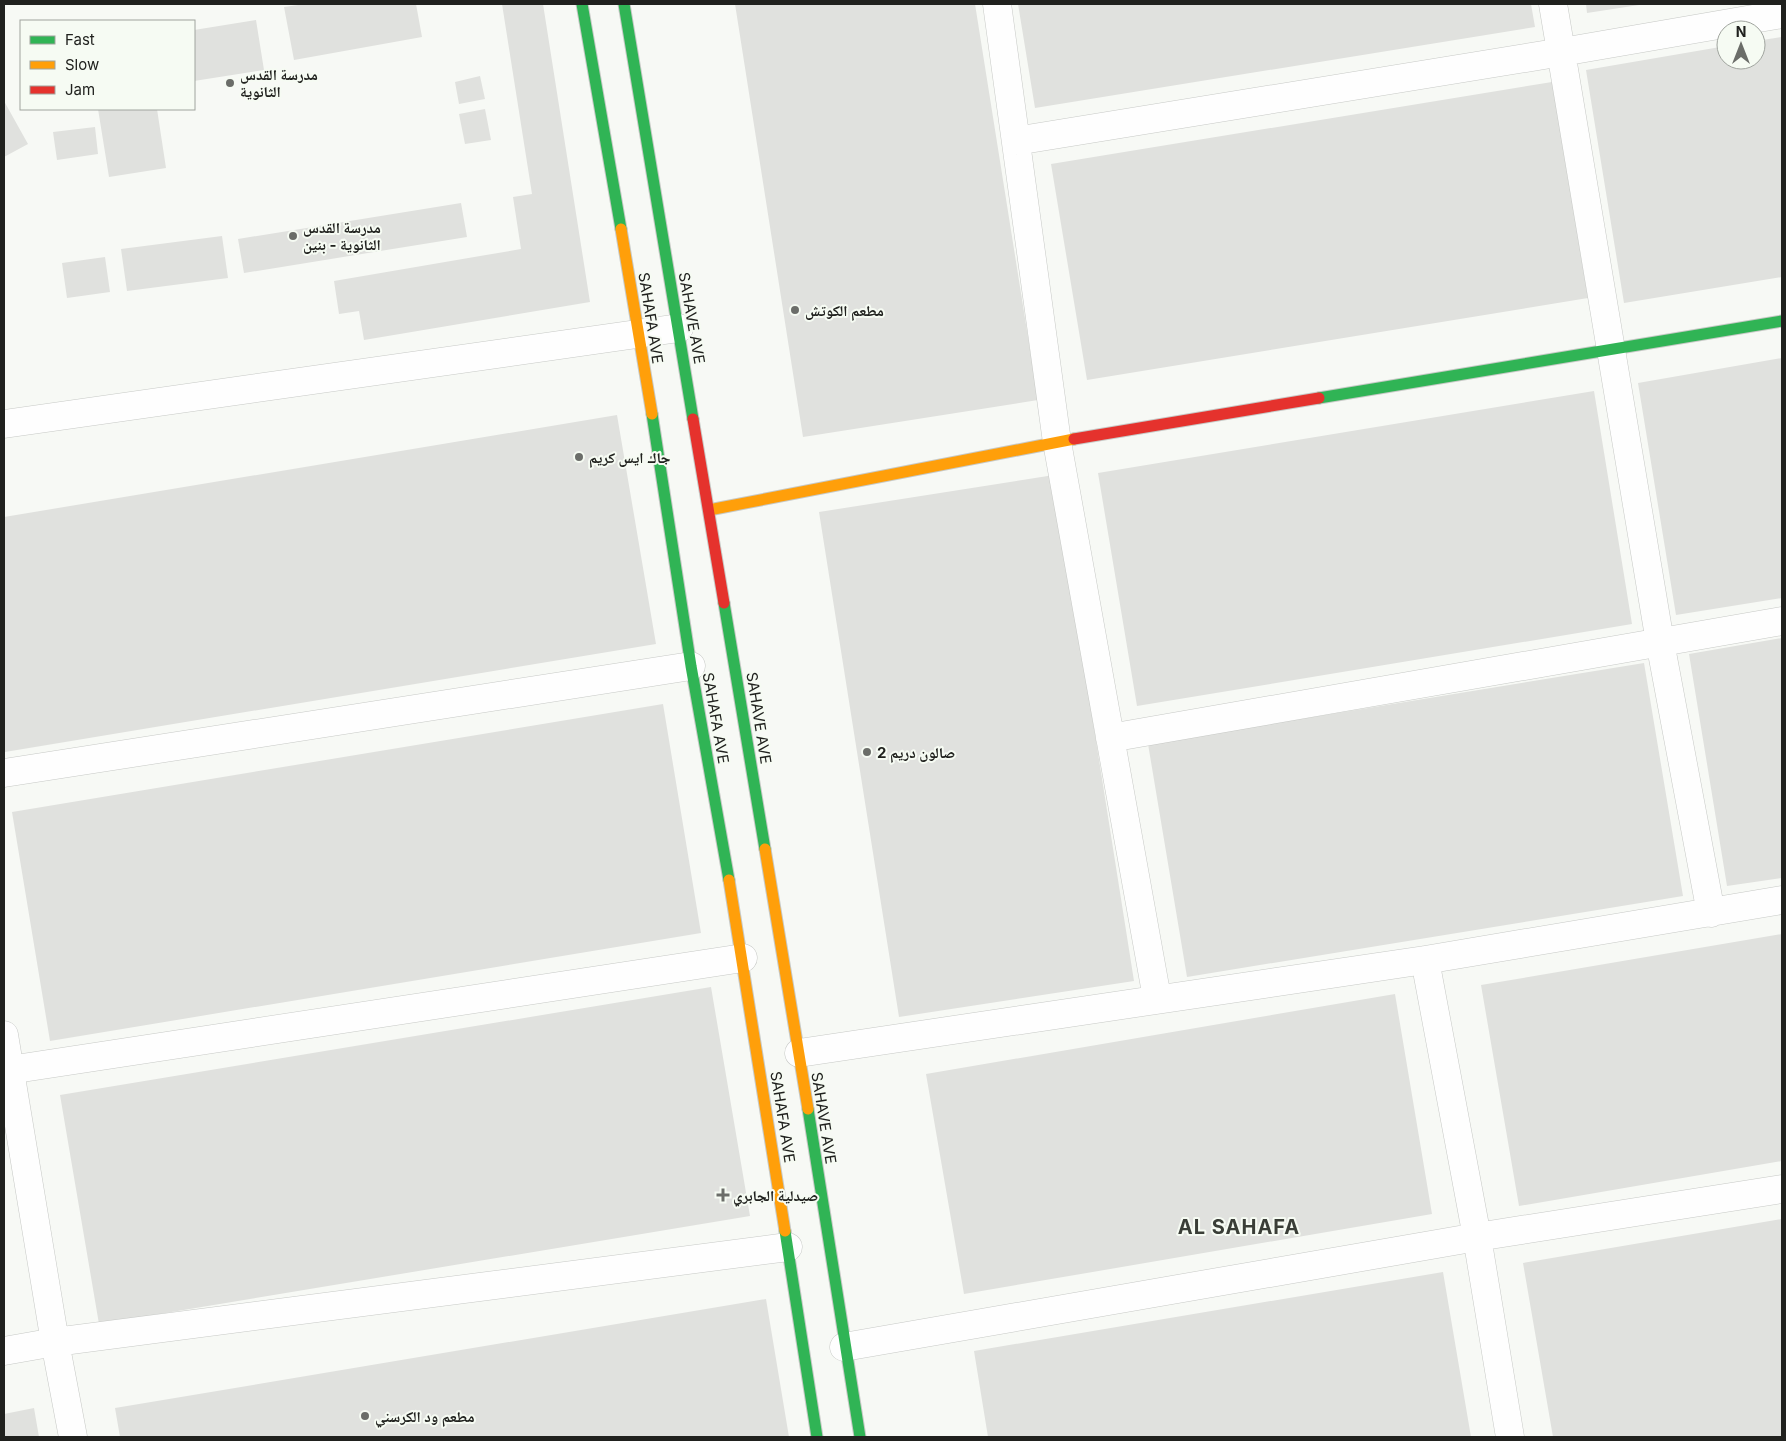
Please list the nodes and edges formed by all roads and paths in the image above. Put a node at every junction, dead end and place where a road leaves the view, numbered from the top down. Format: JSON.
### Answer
{"nodes":[{"id":1,"x":582,"y":4,"type":"edge"},
{"id":2,"x":624,"y":4,"type":"edge"},
{"id":3,"x":997,"y":4,"type":"edge"},
{"id":4,"x":1553,"y":4,"type":"edge"},
{"id":5,"x":1782,"y":14,"type":"edge"},
{"id":6,"x":1562,"y":52,"type":"junction"},
{"id":7,"x":1016,"y":141,"type":"junction"},
{"id":8,"x":1782,"y":321,"type":"edge"},
{"id":9,"x":678,"y":328,"type":"junction"},
{"id":10,"x":639,"y":332,"type":"junction"},
{"id":11,"x":1610,"y":349,"type":"junction"},
{"id":12,"x":4,"y":424,"type":"edge"},
{"id":13,"x":1056,"y":442,"type":"junction"},
{"id":14,"x":709,"y":510,"type":"junction"},
{"id":15,"x":1782,"y":622,"type":"edge"},
{"id":16,"x":1660,"y":642,"type":"junction"},
{"id":17,"x":691,"y":666,"type":"junction"},
{"id":18,"x":1110,"y":738,"type":"junction"},
{"id":19,"x":4,"y":773,"type":"edge"},
{"id":20,"x":1782,"y":900,"type":"edge"},
{"id":21,"x":1711,"y":913,"type":"junction"},
{"id":22,"x":743,"y":958,"type":"junction"},
{"id":23,"x":1425,"y":960,"type":"junction"},
{"id":24,"x":1157,"y":998,"type":"junction"},
{"id":25,"x":4,"y":1035,"type":"edge"},
{"id":26,"x":799,"y":1053,"type":"junction"},
{"id":27,"x":9,"y":1070,"type":"junction"},
{"id":28,"x":1782,"y":1189,"type":"edge"},
{"id":29,"x":1477,"y":1237,"type":"junction"},
{"id":30,"x":788,"y":1247,"type":"junction"},
{"id":31,"x":55,"y":1342,"type":"junction"},
{"id":32,"x":844,"y":1346,"type":"junction"},
{"id":33,"x":4,"y":1351,"type":"edge"},
{"id":34,"x":73,"y":1437,"type":"edge"},
{"id":35,"x":817,"y":1437,"type":"edge"},
{"id":36,"x":860,"y":1437,"type":"edge"},
{"id":37,"x":1510,"y":1437,"type":"edge"}],
"edges":[{"from":1,"to":10,"type":"main road","name":"SAHAFA AVE"},
{"from":2,"to":9,"type":"main road","name":"SAHAVE AVE"},
{"from":3,"to":7,"type":"street"},
{"from":4,"to":6,"type":"street"},
{"from":5,"to":6,"type":"street"},
{"from":6,"to":7,"type":"street"},
{"from":6,"to":11,"type":"street"},
{"from":7,"to":13,"type":"street"},
{"from":8,"to":11,"type":"main road"},
{"from":9,"to":10,"type":"street"},
{"from":9,"to":14,"type":"main road","name":"SAHAVE AVE"},
{"from":10,"to":12,"type":"street"},
{"from":10,"to":17,"type":"main road","name":"SAHAFA AVE"},
{"from":11,"to":13,"type":"main road"},
{"from":11,"to":16,"type":"street"},
{"from":13,"to":14,"type":"main road"},
{"from":13,"to":18,"type":"street"},
{"from":14,"to":26,"type":"main road","name":"SAHAVE AVE"},
{"from":15,"to":16,"type":"street"},
{"from":16,"to":18,"type":"street"},
{"from":16,"to":21,"type":"street"},
{"from":17,"to":19,"type":"street"},
{"from":17,"to":22,"type":"main road","name":"SAHAFA AVE"},
{"from":18,"to":24,"type":"street"},
{"from":20,"to":21,"type":"street"},
{"from":21,"to":23,"type":"street"},
{"from":22,"to":27,"type":"street"},
{"from":22,"to":30,"type":"main road","name":"SAHAFA AVE"},
{"from":23,"to":24,"type":"street"},
{"from":23,"to":29,"type":"street"},
{"from":24,"to":26,"type":"street"},
{"from":25,"to":27,"type":"street"},
{"from":26,"to":32,"type":"main road","name":"SAHAVE AVE"},
{"from":27,"to":31,"type":"street"},
{"from":28,"to":29,"type":"street"},
{"from":29,"to":32,"type":"street"},
{"from":29,"to":37,"type":"street"},
{"from":30,"to":31,"type":"street"},
{"from":30,"to":35,"type":"main road","name":"SAHAFA AVE"},
{"from":31,"to":33,"type":"street"},
{"from":31,"to":34,"type":"street"},
{"from":32,"to":36,"type":"main road","name":"SAHAVE AVE"}]}
